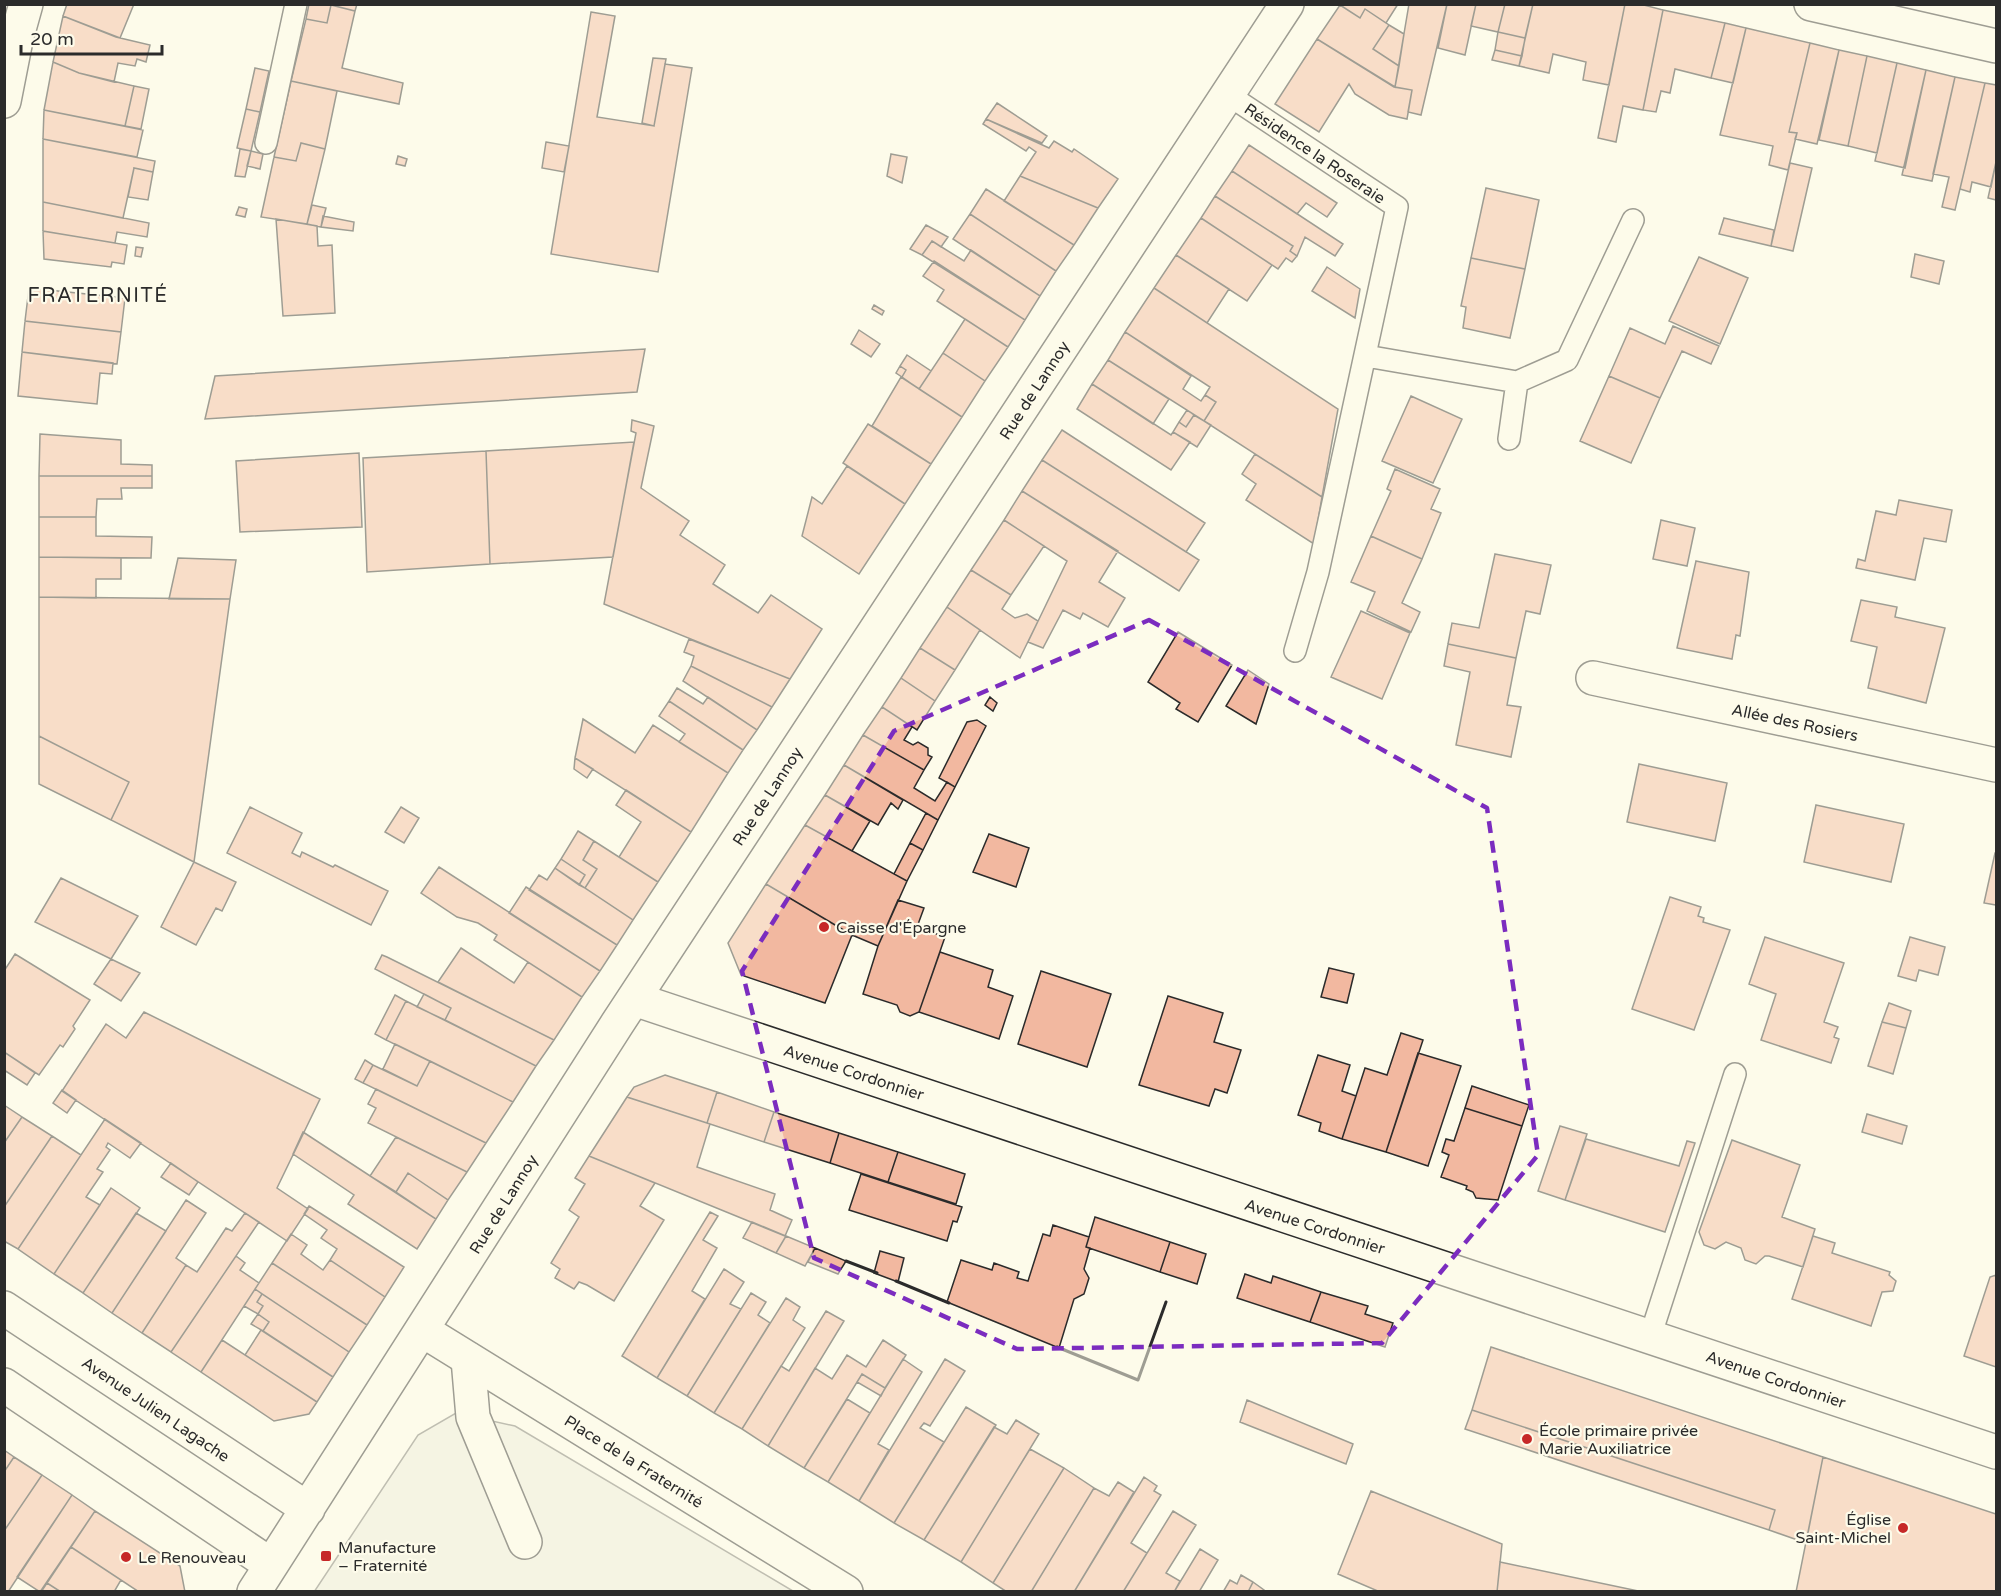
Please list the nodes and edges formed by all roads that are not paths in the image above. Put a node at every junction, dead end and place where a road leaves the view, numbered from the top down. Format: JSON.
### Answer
{"nodes":[{"id":1,"x":26,"y":4,"type":"edge"},
{"id":2,"x":296,"y":4,"type":"edge"},
{"id":3,"x":1287,"y":4,"type":"edge"},
{"id":4,"x":1811,"y":4,"type":"edge"},
{"id":5,"x":1996,"y":46,"type":"edge"},
{"id":6,"x":1227,"y":94,"type":"junction"},
{"id":7,"x":4,"y":101,"type":"edge"},
{"id":8,"x":266,"y":143,"type":"dead end"},
{"id":9,"x":1634,"y":220,"type":"dead end"},
{"id":10,"x":1366,"y":356,"type":"junction"},
{"id":11,"x":1517,"y":382,"type":"junction"},
{"id":12,"x":1509,"y":439,"type":"dead end"},
{"id":13,"x":1295,"y":651,"type":"dead end"},
{"id":14,"x":1593,"y":678,"type":"dead end"},
{"id":15,"x":1996,"y":765,"type":"edge"},
{"id":16,"x":634,"y":999,"type":"junction"},
{"id":17,"x":1736,"y":1074,"type":"dead end"},
{"id":18,"x":4,"y":1308,"type":"edge"},
{"id":19,"x":422,"y":1330,"type":"junction"},
{"id":20,"x":1650,"y":1337,"type":"junction"},
{"id":21,"x":468,"y":1359,"type":"junction"},
{"id":22,"x":4,"y":1385,"type":"edge"},
{"id":23,"x":1996,"y":1452,"type":"edge"},
{"id":24,"x":308,"y":1509,"type":"junction"},
{"id":25,"x":525,"y":1542,"type":"dead end"},
{"id":26,"x":262,"y":1578,"type":"edge"},
{"id":27,"x":846,"y":1592,"type":"edge"}],
"edges":[{"from":1,"to":7,"type":"street"},
{"from":2,"to":8,"type":"lane"},
{"from":3,"to":6,"type":"street","name":"Rue de Lannoy"},
{"from":4,"to":5,"type":"street"},
{"from":6,"to":10,"type":"lane","name":"Résidence la Roseraie"},
{"from":6,"to":16,"type":"street","name":"Rue de Lannoy"},
{"from":9,"to":11,"type":"lane"},
{"from":10,"to":11,"type":"lane"},
{"from":10,"to":13,"type":"lane","name":"Résidence la Roseraie"},
{"from":11,"to":12,"type":"lane"},
{"from":14,"to":15,"type":"street","name":"Allée des Rosiers"},
{"from":16,"to":19,"type":"street","name":"Rue de Lannoy"},
{"from":16,"to":20,"type":"street","name":"Avenue Cordonnier"},
{"from":17,"to":20,"type":"lane"},
{"from":18,"to":24,"type":"street","name":"Avenue Julien Lagache"},
{"from":19,"to":21,"type":"street","name":"Place de la Fraternité"},
{"from":19,"to":24,"type":"street","name":"Rue de Lannoy"},
{"from":20,"to":23,"type":"street","name":"Avenue Cordonnier"},
{"from":21,"to":25,"type":"street"},
{"from":21,"to":27,"type":"street","name":"Place de la Fraternité"},
{"from":22,"to":26,"type":"street"},
{"from":24,"to":26,"type":"street","name":"Rue de Lannoy"}]}
